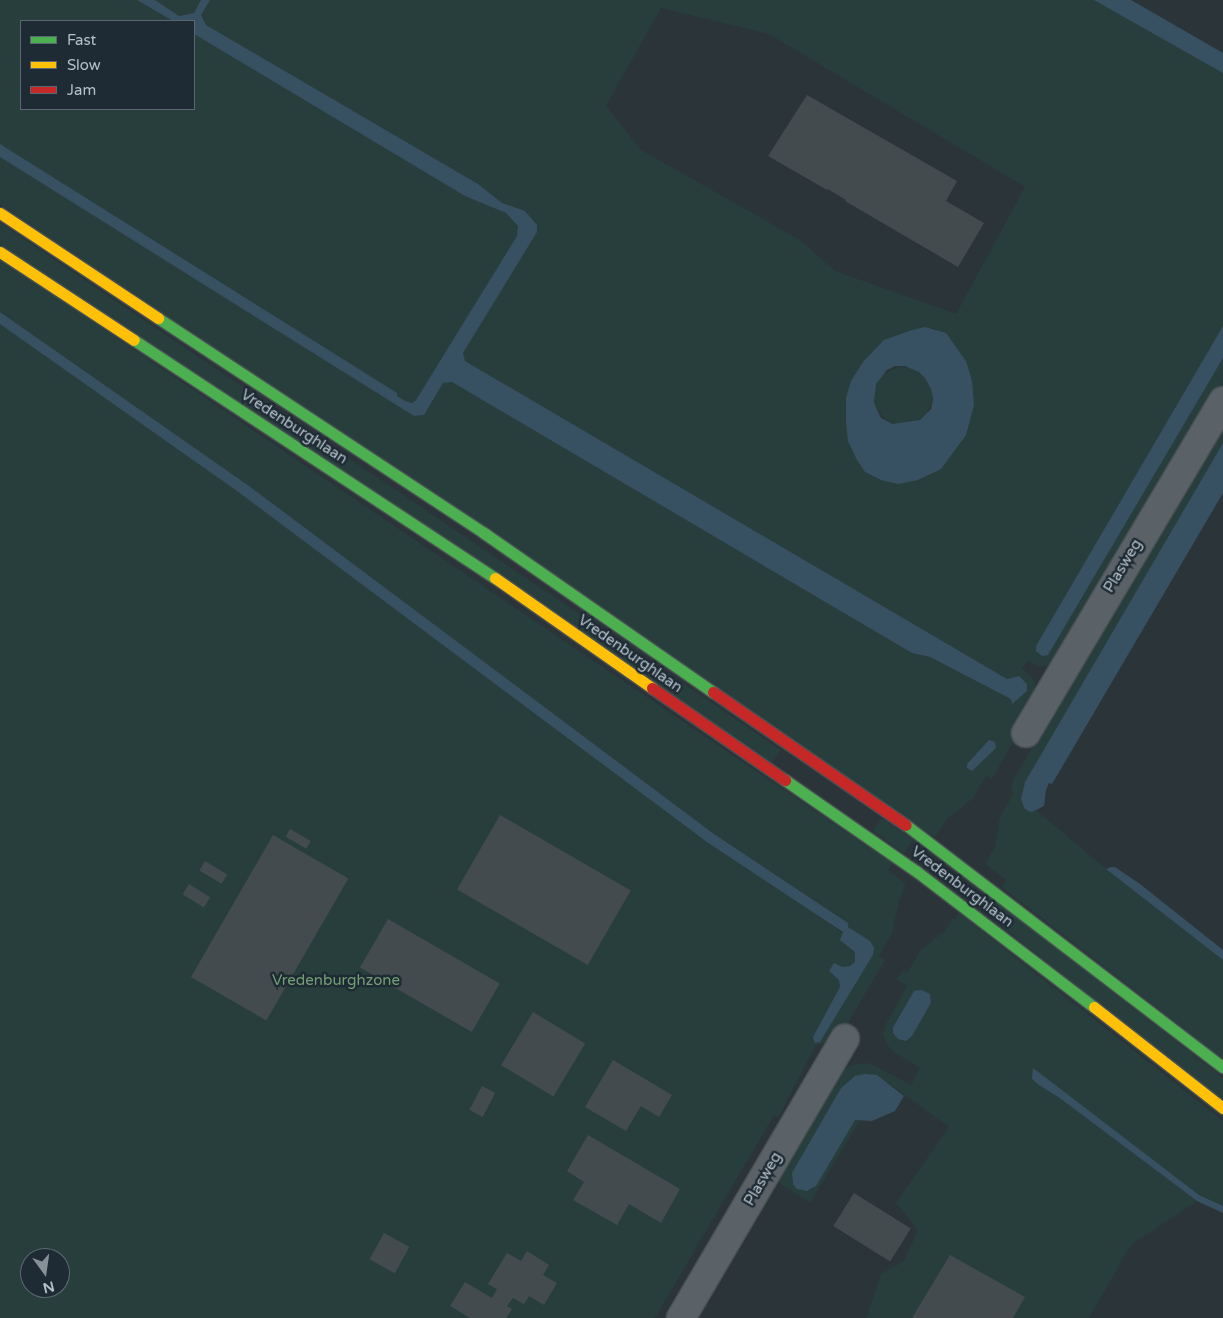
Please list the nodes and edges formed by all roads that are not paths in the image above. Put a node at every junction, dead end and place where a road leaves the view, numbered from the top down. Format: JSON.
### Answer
{"nodes":[{"id":1,"x":0,"y":213,"type":"edge"},
{"id":2,"x":0,"y":252,"type":"edge"},
{"id":3,"x":1223,"y":401,"type":"edge"},
{"id":4,"x":1026,"y":733,"type":"dead end"},
{"id":5,"x":846,"y":1039,"type":"dead end"},
{"id":6,"x":1223,"y":1067,"type":"edge"},
{"id":7,"x":1223,"y":1108,"type":"edge"},
{"id":8,"x":681,"y":1318,"type":"edge"}],
"edges":[{"from":1,"to":6,"type":"street","name":"Vredenburghlaan"},
{"from":2,"to":7,"type":"street","name":"Vredenburghlaan"},
{"from":3,"to":4,"type":"street","name":"Plasweg"},
{"from":5,"to":8,"type":"street","name":"Plasweg"}]}
